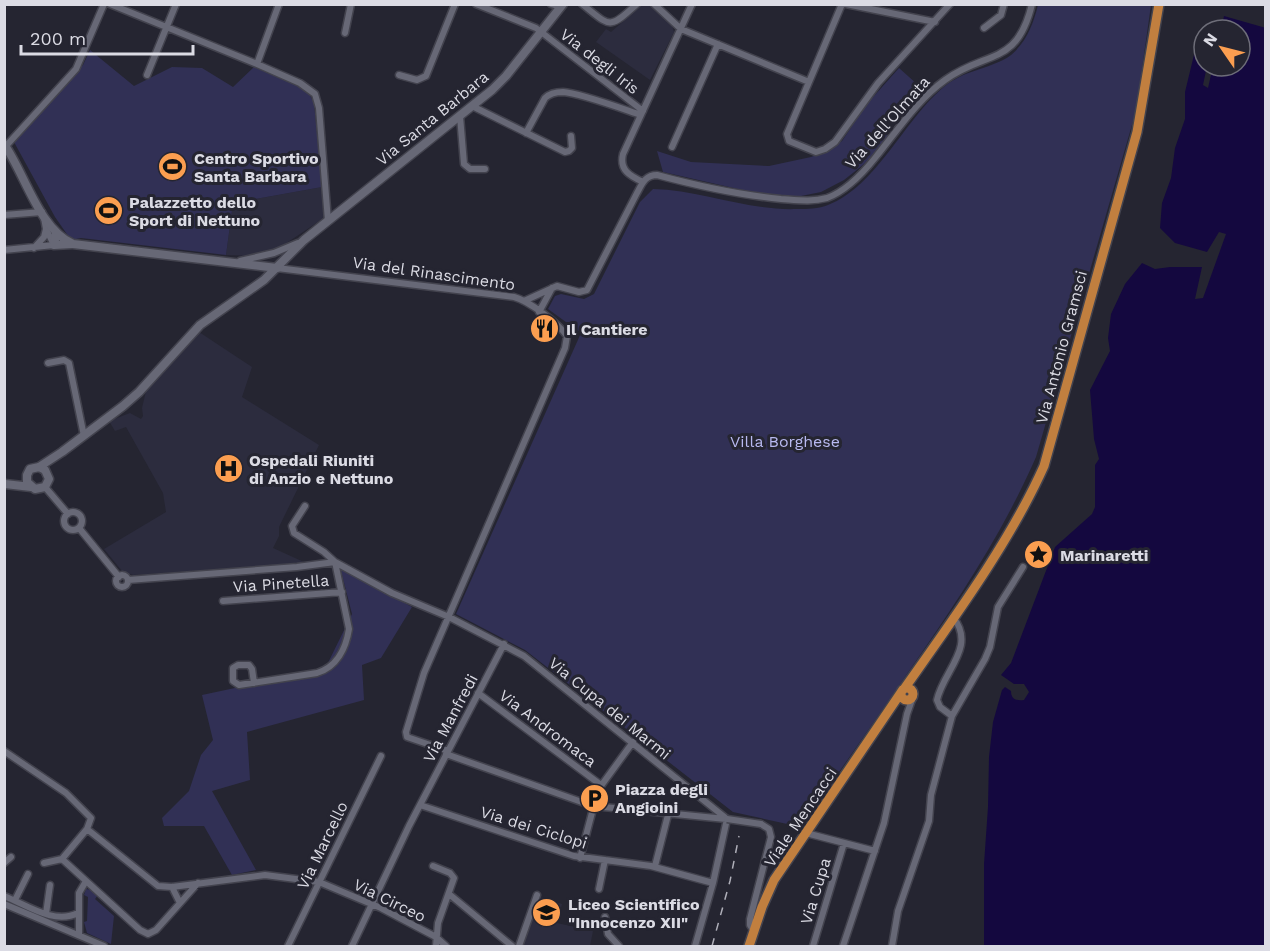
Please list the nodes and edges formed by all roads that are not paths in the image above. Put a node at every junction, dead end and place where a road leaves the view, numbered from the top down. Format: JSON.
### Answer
{"nodes":[{"id":1,"x":104,"y":4,"type":"edge"},
{"id":2,"x":110,"y":4,"type":"edge"},
{"id":3,"x":176,"y":4,"type":"edge"},
{"id":4,"x":279,"y":4,"type":"edge"},
{"id":5,"x":351,"y":4,"type":"edge"},
{"id":6,"x":455,"y":4,"type":"edge"},
{"id":7,"x":476,"y":4,"type":"edge"},
{"id":8,"x":551,"y":4,"type":"edge"},
{"id":9,"x":582,"y":4,"type":"edge"},
{"id":10,"x":637,"y":4,"type":"edge"},
{"id":11,"x":654,"y":4,"type":"edge"},
{"id":12,"x":692,"y":4,"type":"edge"},
{"id":13,"x":844,"y":4,"type":"edge"},
{"id":14,"x":950,"y":4,"type":"edge"},
{"id":15,"x":1004,"y":4,"type":"edge"},
{"id":16,"x":1032,"y":4,"type":"edge"},
{"id":17,"x":1159,"y":4,"type":"edge"},
{"id":18,"x":562,"y":6,"type":"edge"},
{"id":19,"x":123,"y":7,"type":"edge"},
{"id":20,"x":935,"y":22,"type":"junction"},
{"id":21,"x":166,"y":28,"type":"junction"},
{"id":22,"x":681,"y":28,"type":"junction"},
{"id":23,"x":984,"y":28,"type":"dead end"},
{"id":24,"x":542,"y":32,"type":"junction"},
{"id":25,"x":345,"y":33,"type":"dead end"},
{"id":26,"x":718,"y":44,"type":"junction"},
{"id":27,"x":257,"y":64,"type":"junction"},
{"id":28,"x":147,"y":75,"type":"dead end"},
{"id":29,"x":399,"y":75,"type":"dead end"},
{"id":30,"x":809,"y":82,"type":"junction"},
{"id":31,"x":472,"y":106,"type":"junction"},
{"id":32,"x":642,"y":113,"type":"junction"},
{"id":33,"x":460,"y":116,"type":"junction"},
{"id":34,"x":526,"y":133,"type":"junction"},
{"id":35,"x":571,"y":136,"type":"dead end"},
{"id":36,"x":5,"y":145,"type":"edge"},
{"id":37,"x":672,"y":147,"type":"dead end"},
{"id":38,"x":485,"y":169,"type":"dead end"},
{"id":39,"x":643,"y":182,"type":"junction"},
{"id":40,"x":4,"y":215,"type":"edge"},
{"id":41,"x":43,"y":215,"type":"junction"},
{"id":42,"x":328,"y":221,"type":"junction"},
{"id":43,"x":46,"y":229,"type":"junction"},
{"id":44,"x":57,"y":234,"type":"junction"},
{"id":45,"x":304,"y":240,"type":"junction"},
{"id":46,"x":74,"y":244,"type":"junction"},
{"id":47,"x":54,"y":245,"type":"junction"},
{"id":48,"x":33,"y":248,"type":"junction"},
{"id":49,"x":4,"y":250,"type":"edge"},
{"id":50,"x":227,"y":263,"type":"junction"},
{"id":51,"x":277,"y":268,"type":"junction"},
{"id":52,"x":553,"y":287,"type":"junction"},
{"id":53,"x":524,"y":301,"type":"junction"},
{"id":54,"x":539,"y":312,"type":"junction"},
{"id":55,"x":48,"y":363,"type":"dead end"},
{"id":56,"x":84,"y":436,"type":"junction"},
{"id":57,"x":62,"y":452,"type":"junction"},
{"id":58,"x":39,"y":467,"type":"junction"},
{"id":59,"x":27,"y":475,"type":"junction"},
{"id":60,"x":48,"y":476,"type":"junction"},
{"id":61,"x":5,"y":484,"type":"edge"},
{"id":62,"x":31,"y":487,"type":"junction"},
{"id":63,"x":45,"y":487,"type":"junction"},
{"id":64,"x":305,"y":506,"type":"dead end"},
{"id":65,"x":68,"y":514,"type":"junction"},
{"id":66,"x":79,"y":528,"type":"junction"},
{"id":67,"x":335,"y":561,"type":"junction"},
{"id":68,"x":1023,"y":567,"type":"dead end"},
{"id":69,"x":342,"y":592,"type":"junction"},
{"id":70,"x":223,"y":601,"type":"dead end"},
{"id":71,"x":449,"y":617,"type":"junction"},
{"id":72,"x":953,"y":617,"type":"junction"},
{"id":73,"x":504,"y":644,"type":"junction"},
{"id":74,"x":254,"y":683,"type":"dead end"},
{"id":75,"x":478,"y":693,"type":"junction"},
{"id":76,"x":907,"y":695,"type":"junction"},
{"id":77,"x":952,"y":716,"type":"junction"},
{"id":78,"x":633,"y":742,"type":"junction"},
{"id":79,"x":4,"y":751,"type":"edge"},
{"id":80,"x":447,"y":753,"type":"junction"},
{"id":81,"x":381,"y":756,"type":"dead end"},
{"id":82,"x":601,"y":785,"type":"junction"},
{"id":83,"x":420,"y":805,"type":"junction"},
{"id":84,"x":593,"y":806,"type":"junction"},
{"id":85,"x":668,"y":815,"type":"junction"},
{"id":86,"x":727,"y":819,"type":"junction"},
{"id":87,"x":87,"y":829,"type":"junction"},
{"id":88,"x":806,"y":833,"type":"junction"},
{"id":89,"x":843,"y":843,"type":"junction"},
{"id":90,"x":875,"y":851,"type":"junction"},
{"id":91,"x":11,"y":857,"type":"dead end"},
{"id":92,"x":580,"y":858,"type":"junction"},
{"id":93,"x":62,"y":859,"type":"junction"},
{"id":94,"x":605,"y":860,"type":"junction"},
{"id":95,"x":4,"y":863,"type":"edge"},
{"id":96,"x":44,"y":863,"type":"dead end"},
{"id":97,"x":433,"y":866,"type":"dead end"},
{"id":98,"x":655,"y":866,"type":"junction"},
{"id":99,"x":28,"y":874,"type":"dead end"},
{"id":100,"x":86,"y":881,"type":"junction"},
{"id":101,"x":199,"y":882,"type":"junction"},
{"id":102,"x":320,"y":882,"type":"junction"},
{"id":103,"x":713,"y":883,"type":"junction"},
{"id":104,"x":50,"y":885,"type":"dead end"},
{"id":105,"x":172,"y":886,"type":"junction"},
{"id":106,"x":599,"y":889,"type":"dead end"},
{"id":107,"x":449,"y":894,"type":"junction"},
{"id":108,"x":537,"y":895,"type":"dead end"},
{"id":109,"x":4,"y":896,"type":"edge"},
{"id":110,"x":15,"y":900,"type":"junction"},
{"id":111,"x":180,"y":903,"type":"junction"},
{"id":112,"x":4,"y":904,"type":"edge"},
{"id":113,"x":372,"y":904,"type":"junction"},
{"id":114,"x":78,"y":913,"type":"junction"},
{"id":115,"x":46,"y":914,"type":"junction"},
{"id":116,"x":604,"y":917,"type":"dead end"},
{"id":117,"x":754,"y":931,"type":"junction"},
{"id":118,"x":79,"y":935,"type":"junction"},
{"id":119,"x":436,"y":937,"type":"junction"},
{"id":120,"x":104,"y":946,"type":"edge"},
{"id":121,"x":288,"y":946,"type":"edge"},
{"id":122,"x":352,"y":946,"type":"edge"},
{"id":123,"x":436,"y":946,"type":"edge"},
{"id":124,"x":446,"y":946,"type":"edge"},
{"id":125,"x":512,"y":946,"type":"edge"},
{"id":126,"x":519,"y":946,"type":"edge"},
{"id":127,"x":619,"y":946,"type":"edge"},
{"id":128,"x":695,"y":946,"type":"edge"},
{"id":129,"x":749,"y":946,"type":"edge"},
{"id":130,"x":813,"y":946,"type":"edge"},
{"id":131,"x":843,"y":946,"type":"edge"},
{"id":132,"x":892,"y":946,"type":"edge"}],
"edges":[{"from":1,"to":36,"type":"street"},
{"from":2,"to":19,"type":"street"},
{"from":3,"to":21,"type":"street"},
{"from":4,"to":27,"type":"street"},
{"from":5,"to":25,"type":"street"},
{"from":6,"to":29,"type":"street"},
{"from":7,"to":24,"type":"street","name":"Via degli Iris"},
{"from":8,"to":18,"type":"street"},
{"from":9,"to":10,"type":"street"},
{"from":11,"to":22,"type":"street"},
{"from":12,"to":22,"type":"street"},
{"from":13,"to":20,"type":"street"},
{"from":13,"to":30,"type":"street"},
{"from":14,"to":20,"type":"street"},
{"from":15,"to":23,"type":"street"},
{"from":16,"to":39,"type":"street","name":"Via dell'Olmata"},
{"from":17,"to":72,"type":"main road","name":"Via Antonio Gramsci"},
{"from":18,"to":24,"type":"street","name":"Via Santa Barbara"},
{"from":19,"to":21,"type":"street"},
{"from":20,"to":30,"type":"street"},
{"from":21,"to":27,"type":"street"},
{"from":21,"to":28,"type":"street"},
{"from":22,"to":26,"type":"street"},
{"from":22,"to":32,"type":"street"},
{"from":24,"to":31,"type":"street","name":"Via Santa Barbara"},
{"from":24,"to":32,"type":"street","name":"Via degli Iris"},
{"from":26,"to":30,"type":"street"},
{"from":26,"to":37,"type":"street"},
{"from":27,"to":42,"type":"street"},
{"from":31,"to":33,"type":"street","name":"Via Santa Barbara"},
{"from":31,"to":34,"type":"street"},
{"from":32,"to":34,"type":"street"},
{"from":32,"to":39,"type":"street"},
{"from":33,"to":38,"type":"street"},
{"from":33,"to":42,"type":"street","name":"Via Santa Barbara"},
{"from":34,"to":35,"type":"street"},
{"from":36,"to":41,"type":"street","name":"Via del Rinascimento"},
{"from":39,"to":52,"type":"street"},
{"from":40,"to":41,"type":"street"},
{"from":41,"to":43,"type":"street","name":"Via del Rinascimento"},
{"from":41,"to":44,"type":"street","name":"Via del Rinascimento"},
{"from":42,"to":45,"type":"street","name":"Via Santa Barbara"},
{"from":43,"to":47,"type":"street","name":"Via del Rinascimento"},
{"from":43,"to":48,"type":"street"},
{"from":44,"to":46,"type":"street","name":"Via del Rinascimento"},
{"from":44,"to":47,"type":"street"},
{"from":45,"to":50,"type":"street","name":"Via Santa Barbara"},
{"from":45,"to":51,"type":"street","name":"Via Santa Barbara"},
{"from":46,"to":47,"type":"street"},
{"from":46,"to":50,"type":"street","name":"Via del Rinascimento"},
{"from":47,"to":48,"type":"street"},
{"from":48,"to":49,"type":"street"},
{"from":50,"to":51,"type":"street","name":"Via del Rinascimento"},
{"from":51,"to":53,"type":"street","name":"Via del Rinascimento"},
{"from":51,"to":56,"type":"street","name":"Via Santa Barbara"},
{"from":52,"to":53,"type":"street"},
{"from":52,"to":54,"type":"street"},
{"from":53,"to":54,"type":"street","name":"Via del Rinascimento"},
{"from":54,"to":71,"type":"street","name":"Via del Rinascimento"},
{"from":55,"to":56,"type":"street"},
{"from":56,"to":57,"type":"street","name":"Via Santa Barbara"},
{"from":57,"to":58,"type":"street","name":"Via Santa Barbara"},
{"from":57,"to":60,"type":"street"},
{"from":58,"to":59,"type":"street"},
{"from":58,"to":60,"type":"street"},
{"from":59,"to":61,"type":"street"},
{"from":59,"to":62,"type":"street"},
{"from":60,"to":63,"type":"street"},
{"from":61,"to":62,"type":"street"},
{"from":62,"to":63,"type":"street"},
{"from":63,"to":65,"type":"street"},
{"from":64,"to":67,"type":"street","name":"Via Cupa dei Marmi"},
{"from":65,"to":66,"type":"street"},
{"from":65,"to":66,"type":"street"},
{"from":66,"to":67,"type":"street"},
{"from":67,"to":69,"type":"street","name":"Via Pinetella"},
{"from":67,"to":71,"type":"street","name":"Via Cupa dei Marmi"},
{"from":68,"to":77,"type":"street"},
{"from":69,"to":70,"type":"street","name":"Via Pinetella"},
{"from":69,"to":74,"type":"street","name":"Via Pinetella"},
{"from":71,"to":73,"type":"street","name":"Via Cupa dei Marmi"},
{"from":71,"to":80,"type":"street","name":"Via del Rinascimento"},
{"from":72,"to":76,"type":"main road","name":"Via Antonio Gramsci"},
{"from":72,"to":77,"type":"street"},
{"from":73,"to":75,"type":"street","name":"Via Manfredi"},
{"from":73,"to":78,"type":"street","name":"Via Cupa dei Marmi"},
{"from":75,"to":80,"type":"street","name":"Via Manfredi"},
{"from":75,"to":82,"type":"street","name":"Via Andromaca"},
{"from":76,"to":88,"type":"main road","name":"Viale Mencacci"},
{"from":76,"to":90,"type":"street","name":"Via Antonio Gramsci"},
{"from":77,"to":132,"type":"street"},
{"from":78,"to":82,"type":"street"},
{"from":78,"to":86,"type":"street","name":"Via Cupa dei Marmi"},
{"from":79,"to":87,"type":"street"},
{"from":80,"to":83,"type":"street","name":"Via Manfredi"},
{"from":80,"to":84,"type":"street"},
{"from":81,"to":102,"type":"street","name":"Via Marcello"},
{"from":82,"to":84,"type":"street"},
{"from":83,"to":92,"type":"street","name":"Via dei Ciclopi"},
{"from":83,"to":113,"type":"street","name":"Via Manfredi"},
{"from":84,"to":85,"type":"street"},
{"from":84,"to":92,"type":"street"},
{"from":85,"to":86,"type":"street"},
{"from":85,"to":98,"type":"street"},
{"from":86,"to":103,"type":"street"},
{"from":86,"to":117,"type":"street","bridge":true},
{"from":87,"to":93,"type":"street"},
{"from":87,"to":105,"type":"street"},
{"from":88,"to":89,"type":"street"},
{"from":88,"to":117,"type":"main road","name":"Viale Mencacci"},
{"from":89,"to":90,"type":"street"},
{"from":89,"to":130,"type":"street","name":"Via Cupa"},
{"from":90,"to":131,"type":"street","name":"Via Antonio Gramsci"},
{"from":91,"to":95,"type":"street"},
{"from":92,"to":94,"type":"street","name":"Via dei Ciclopi"},
{"from":93,"to":96,"type":"street"},
{"from":93,"to":100,"type":"street"},
{"from":94,"to":98,"type":"street","name":"Via dei Ciclopi"},
{"from":94,"to":106,"type":"street"},
{"from":97,"to":107,"type":"street"},
{"from":98,"to":103,"type":"street","name":"Via dei Ciclopi"},
{"from":99,"to":110,"type":"street"},
{"from":100,"to":111,"type":"street"},
{"from":100,"to":114,"type":"street"},
{"from":101,"to":102,"type":"street","name":"Via Circeo"},
{"from":101,"to":105,"type":"street","name":"Via Circeo"},
{"from":101,"to":111,"type":"street"},
{"from":102,"to":113,"type":"street","name":"Via Circeo"},
{"from":102,"to":121,"type":"street","name":"Via Marcello"},
{"from":103,"to":128,"type":"street"},
{"from":104,"to":115,"type":"street"},
{"from":105,"to":111,"type":"street"},
{"from":107,"to":119,"type":"street"},
{"from":107,"to":125,"type":"street"},
{"from":108,"to":126,"type":"street"},
{"from":109,"to":110,"type":"street"},
{"from":110,"to":115,"type":"street"},
{"from":112,"to":118,"type":"street"},
{"from":113,"to":119,"type":"street","name":"Via Circeo"},
{"from":113,"to":122,"type":"street","name":"Via Manfredi"},
{"from":114,"to":115,"type":"street"},
{"from":114,"to":118,"type":"street"},
{"from":116,"to":127,"type":"street"},
{"from":117,"to":129,"type":"main road","name":"Viale Mencacci"},
{"from":118,"to":120,"type":"street"},
{"from":119,"to":123,"type":"street"},
{"from":119,"to":124,"type":"street","name":"Via Circeo"}]}
